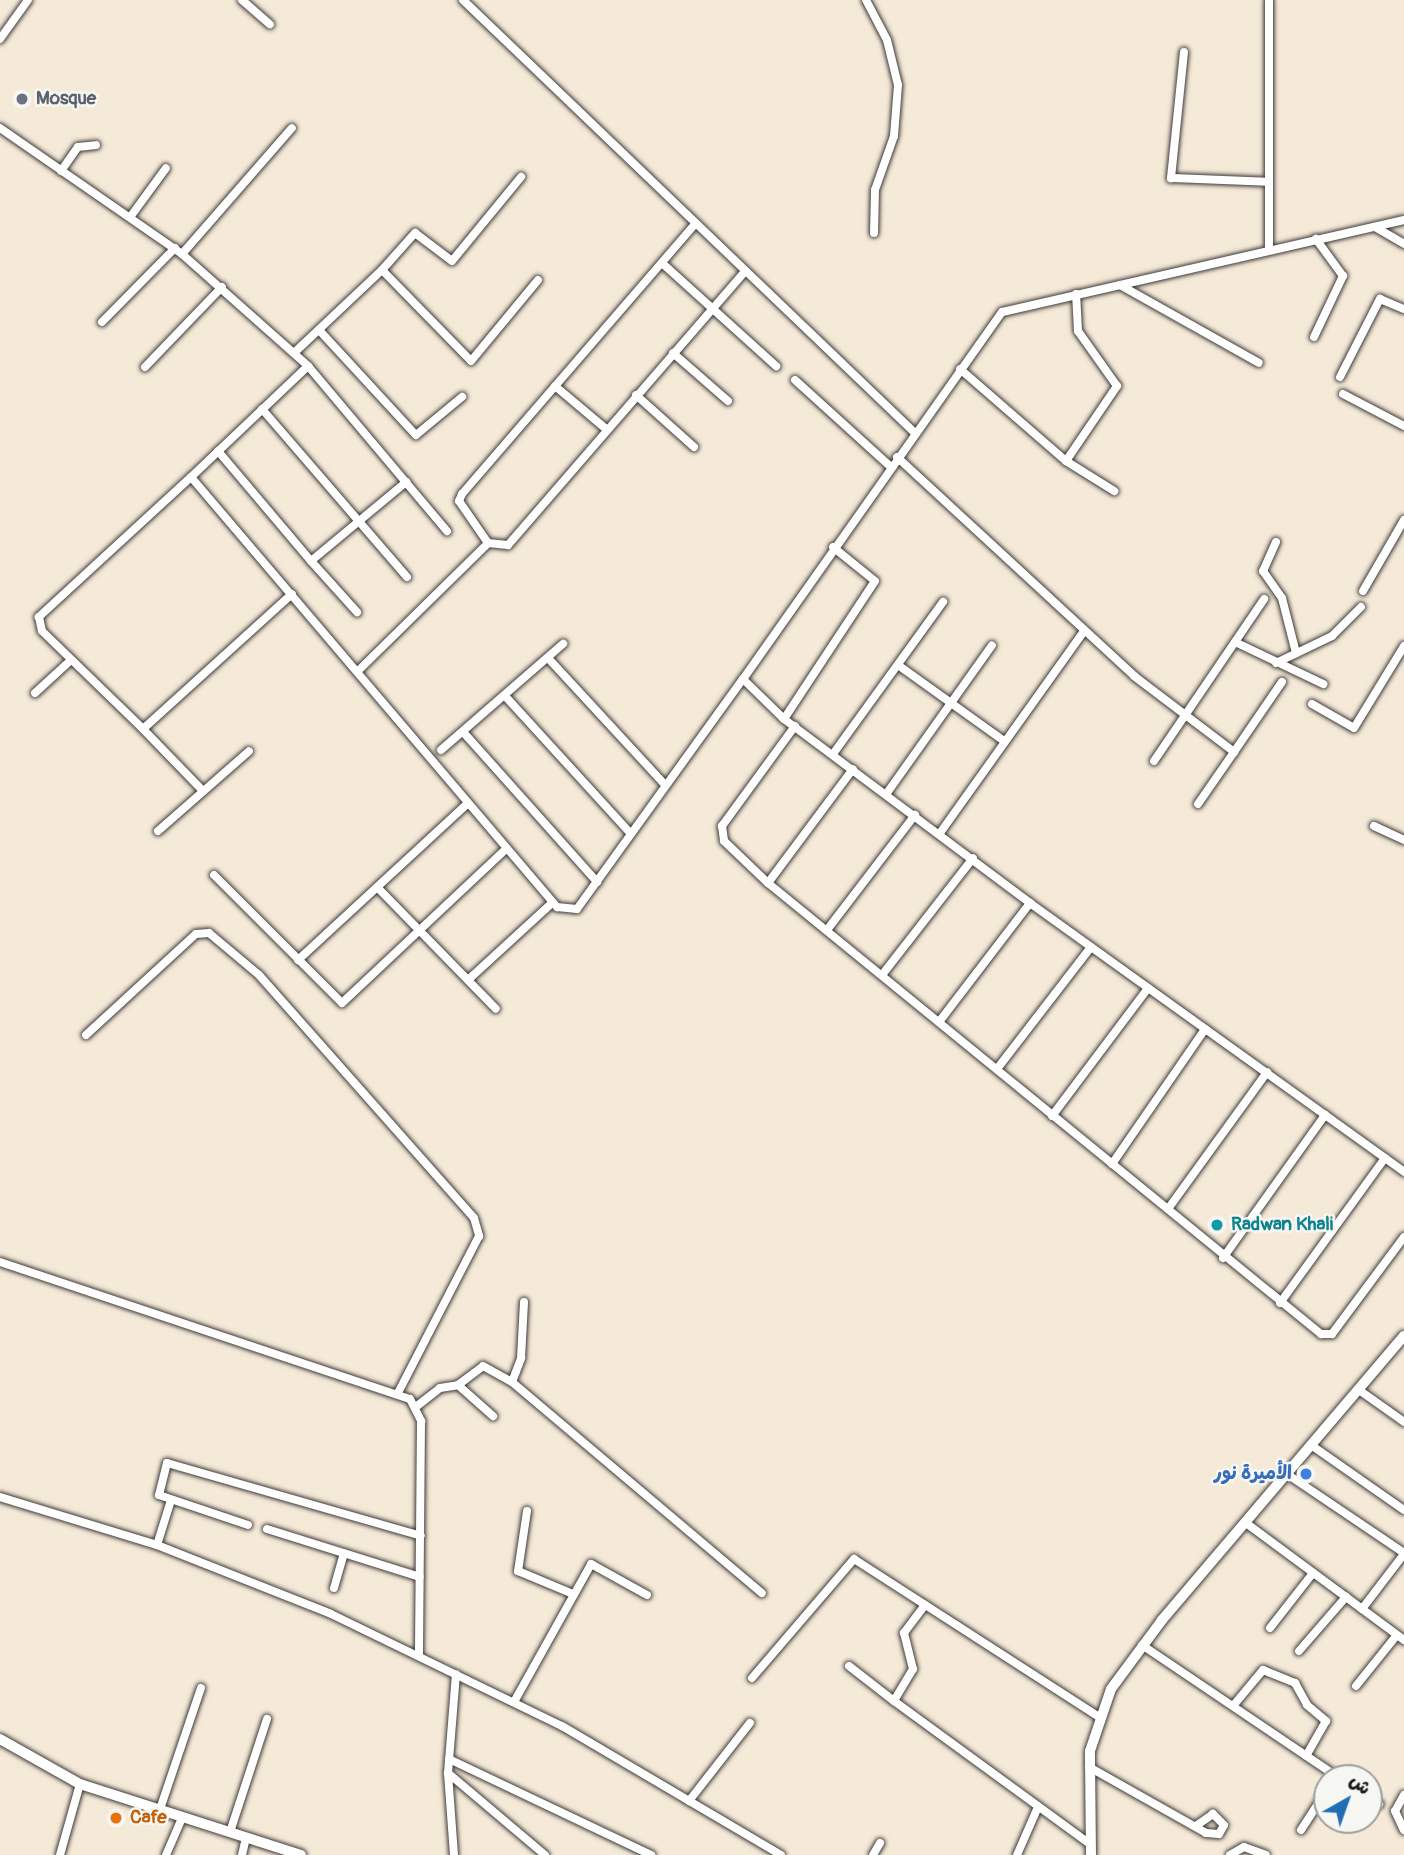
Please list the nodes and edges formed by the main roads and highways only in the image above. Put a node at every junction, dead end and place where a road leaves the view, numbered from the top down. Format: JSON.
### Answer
{"nodes":[{"id":1,"x":1404,"y":1336,"type":"edge"},
{"id":2,"x":0,"y":1740,"type":"edge"},
{"id":3,"x":1090,"y":1849,"type":"edge"},
{"id":4,"x":301,"y":1855,"type":"edge"}],
"edges":[{"from":1,"to":3,"type":"main road"},
{"from":2,"to":4,"type":"main road"}]}
